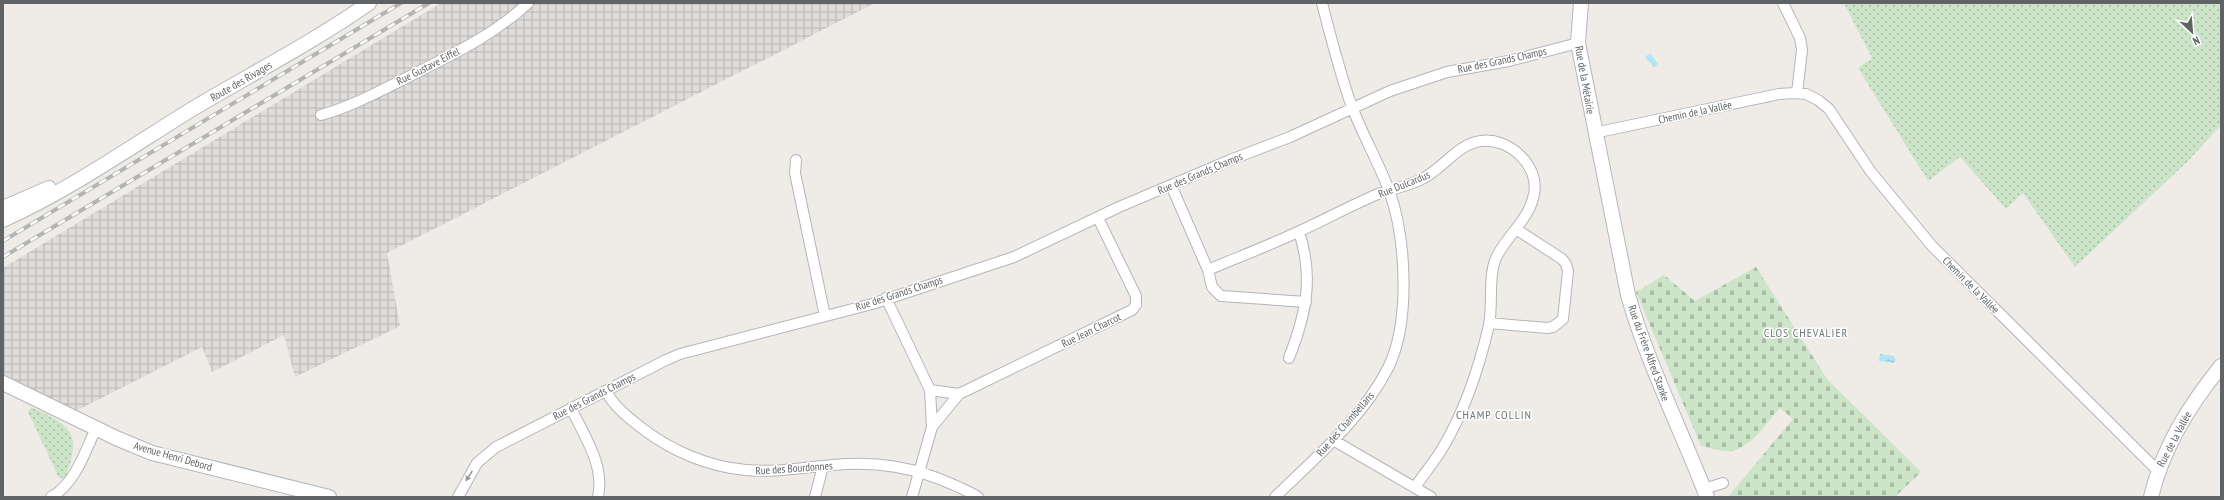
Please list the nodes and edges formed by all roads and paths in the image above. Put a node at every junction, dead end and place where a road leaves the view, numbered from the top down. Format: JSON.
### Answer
{"nodes":[{"id":1,"x":369,"y":3,"type":"edge"},
{"id":2,"x":528,"y":3,"type":"edge"},
{"id":3,"x":1322,"y":3,"type":"edge"},
{"id":4,"x":1581,"y":3,"type":"edge"},
{"id":5,"x":1783,"y":3,"type":"edge"},
{"id":6,"x":1578,"y":43,"type":"junction"},
{"id":7,"x":1797,"y":93,"type":"junction"},
{"id":8,"x":1353,"y":108,"type":"junction"},
{"id":9,"x":321,"y":116,"type":"dead end"},
{"id":10,"x":1594,"y":133,"type":"junction"},
{"id":11,"x":113,"y":158,"type":"junction"},
{"id":12,"x":796,"y":160,"type":"dead end"},
{"id":13,"x":1171,"y":185,"type":"junction"},
{"id":14,"x":1389,"y":191,"type":"junction"},
{"id":15,"x":3,"y":208,"type":"edge"},
{"id":16,"x":1098,"y":218,"type":"junction"},
{"id":17,"x":3,"y":220,"type":"edge"},
{"id":18,"x":1516,"y":229,"type":"junction"},
{"id":19,"x":1299,"y":232,"type":"junction"},
{"id":20,"x":1208,"y":270,"type":"junction"},
{"id":21,"x":886,"y":298,"type":"junction"},
{"id":22,"x":1306,"y":302,"type":"junction"},
{"id":23,"x":825,"y":316,"type":"junction"},
{"id":24,"x":1489,"y":323,"type":"junction"},
{"id":25,"x":1289,"y":358,"type":"dead end"},
{"id":26,"x":2221,"y":366,"type":"edge"},
{"id":27,"x":3,"y":383,"type":"edge"},
{"id":28,"x":930,"y":390,"type":"junction"},
{"id":29,"x":606,"y":391,"type":"junction"},
{"id":30,"x":959,"y":394,"type":"junction"},
{"id":31,"x":571,"y":408,"type":"junction"},
{"id":32,"x":96,"y":428,"type":"junction"},
{"id":33,"x":932,"y":428,"type":"junction"},
{"id":34,"x":1333,"y":440,"type":"junction"},
{"id":35,"x":823,"y":466,"type":"junction"},
{"id":36,"x":2157,"y":470,"type":"junction"},
{"id":37,"x":920,"y":471,"type":"junction"},
{"id":38,"x":1723,"y":483,"type":"dead end"},
{"id":39,"x":1415,"y":487,"type":"junction"},
{"id":40,"x":1705,"y":493,"type":"edge"},
{"id":41,"x":57,"y":496,"type":"edge"},
{"id":42,"x":329,"y":497,"type":"edge"},
{"id":43,"x":458,"y":497,"type":"edge"},
{"id":44,"x":598,"y":497,"type":"edge"},
{"id":45,"x":815,"y":497,"type":"edge"},
{"id":46,"x":912,"y":497,"type":"edge"},
{"id":47,"x":978,"y":497,"type":"edge"},
{"id":48,"x":1275,"y":497,"type":"edge"},
{"id":49,"x":1431,"y":497,"type":"edge"},
{"id":50,"x":2151,"y":497,"type":"edge"}],
"edges":[{"from":1,"to":11,"type":"street","name":"Route des Rivages"},
{"from":2,"to":9,"type":"street","name":"Rue Gustave Eiffel"},
{"from":3,"to":8,"type":"street","name":"Rue des Chambellans"},
{"from":4,"to":6,"type":"street","name":"Rue de la Métairie"},
{"from":5,"to":7,"type":"street"},
{"from":6,"to":8,"type":"street","name":"Rue des Grands Champs"},
{"from":6,"to":10,"type":"street","name":"Rue de la Métairie"},
{"from":7,"to":10,"type":"street","name":"Chemin de la Vallée"},
{"from":7,"to":36,"type":"street","name":"Chemin de la Vallée"},
{"from":8,"to":13,"type":"street","name":"Rue des Grands Champs"},
{"from":8,"to":14,"type":"street","name":"Rue des Chambellans"},
{"from":10,"to":40,"type":"street","name":"Rue du Frère Alfred Stanke"},
{"from":11,"to":15,"type":"street"},
{"from":11,"to":17,"type":"street"},
{"from":12,"to":23,"type":"street"},
{"from":13,"to":16,"type":"street","name":"Rue des Grands Champs"},
{"from":13,"to":20,"type":"street"},
{"from":14,"to":18,"type":"street","name":"Rue Dulcardus"},
{"from":14,"to":19,"type":"street","name":"Rue Dulcardus"},
{"from":14,"to":34,"type":"street","name":"Rue des Chambellans"},
{"from":16,"to":21,"type":"street","name":"Rue des Grands Champs"},
{"from":16,"to":30,"type":"street","name":"Rue Jean Charcot"},
{"from":18,"to":24,"type":"street","name":"Rue Dulcardus"},
{"from":18,"to":24,"type":"street"},
{"from":19,"to":20,"type":"street","name":"Rue Dulcardus"},
{"from":19,"to":22,"type":"street"},
{"from":20,"to":22,"type":"street"},
{"from":21,"to":23,"type":"street","name":"Rue des Grands Champs"},
{"from":21,"to":28,"type":"street","name":"Rue Jean Charcot"},
{"from":22,"to":25,"type":"street"},
{"from":23,"to":29,"type":"street","name":"Rue des Grands Champs"},
{"from":24,"to":39,"type":"street","name":"Rue Dulcardus"},
{"from":26,"to":36,"type":"street","name":"Rue de la Vallée"},
{"from":27,"to":32,"type":"street","name":"Avenue Henri Debord"},
{"from":28,"to":30,"type":"street"},
{"from":28,"to":33,"type":"street","name":"Rue Jean Charcot"},
{"from":29,"to":31,"type":"street","name":"Rue des Grands Champs"},
{"from":29,"to":35,"type":"street","name":"Rue des Bourdonnes"},
{"from":30,"to":33,"type":"street","name":"Rue Jean Charcot"},
{"from":31,"to":43,"type":"street","name":"Rue des Grands Champs","one_way":true},
{"from":31,"to":44,"type":"street"},
{"from":32,"to":41,"type":"street"},
{"from":32,"to":42,"type":"street","name":"Avenue Henri Debord"},
{"from":33,"to":37,"type":"street","name":"Rue Jean Charcot"},
{"from":34,"to":39,"type":"street"},
{"from":34,"to":48,"type":"street","name":"Rue des Chambellans"},
{"from":35,"to":37,"type":"street","name":"Rue des Bourdonnes"},
{"from":35,"to":45,"type":"street"},
{"from":36,"to":50,"type":"street","name":"Rue de la Vallée"},
{"from":37,"to":46,"type":"street","name":"Rue Jean Charcot"},
{"from":37,"to":47,"type":"street","name":"Rue des Bourdonnes"},
{"from":38,"to":40,"type":"street"},
{"from":39,"to":49,"type":"street"}]}
